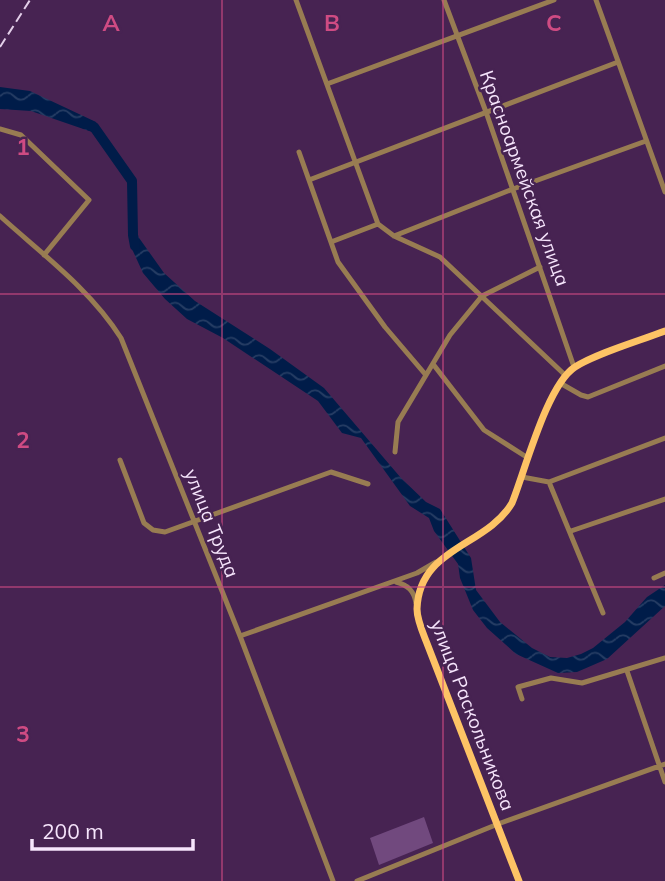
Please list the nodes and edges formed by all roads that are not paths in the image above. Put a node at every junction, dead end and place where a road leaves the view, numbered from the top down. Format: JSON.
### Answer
{"nodes":[{"id":1,"x":296,"y":0,"type":"edge"},
{"id":2,"x":444,"y":0,"type":"edge"},
{"id":3,"x":554,"y":0,"type":"edge"},
{"id":4,"x":596,"y":0,"type":"edge"},
{"id":5,"x":457,"y":35,"type":"junction"},
{"id":6,"x":618,"y":62,"type":"junction"},
{"id":7,"x":327,"y":84,"type":"junction"},
{"id":8,"x":486,"y":112,"type":"junction"},
{"id":9,"x":0,"y":129,"type":"edge"},
{"id":10,"x":646,"y":141,"type":"junction"},
{"id":11,"x":299,"y":152,"type":"dead end"},
{"id":12,"x":354,"y":163,"type":"junction"},
{"id":13,"x":309,"y":180,"type":"junction"},
{"id":14,"x":513,"y":189,"type":"junction"},
{"id":15,"x":665,"y":192,"type":"edge"},
{"id":16,"x":0,"y":216,"type":"edge"},
{"id":17,"x":378,"y":224,"type":"junction"},
{"id":18,"x":394,"y":236,"type":"junction"},
{"id":19,"x":331,"y":242,"type":"junction"},
{"id":20,"x":44,"y":255,"type":"junction"},
{"id":21,"x":540,"y":267,"type":"junction"},
{"id":22,"x":482,"y":296,"type":"junction"},
{"id":23,"x":665,"y":331,"type":"edge"},
{"id":24,"x":433,"y":364,"type":"junction"},
{"id":25,"x":665,"y":366,"type":"edge"},
{"id":26,"x":574,"y":368,"type":"junction"},
{"id":27,"x":425,"y":374,"type":"junction"},
{"id":28,"x":565,"y":375,"type":"junction"},
{"id":29,"x":560,"y":383,"type":"junction"},
{"id":30,"x":665,"y":438,"type":"edge"},
{"id":31,"x":396,"y":452,"type":"dead end"},
{"id":32,"x":529,"y":458,"type":"junction"},
{"id":33,"x":120,"y":460,"type":"dead end"},
{"id":34,"x":522,"y":477,"type":"junction"},
{"id":35,"x":549,"y":482,"type":"junction"},
{"id":36,"x":368,"y":484,"type":"dead end"},
{"id":37,"x":665,"y":499,"type":"edge"},
{"id":38,"x":194,"y":520,"type":"junction"},
{"id":39,"x":571,"y":531,"type":"junction"},
{"id":40,"x":439,"y":560,"type":"junction"},
{"id":41,"x":665,"y":573,"type":"edge"},
{"id":42,"x":654,"y":578,"type":"dead end"},
{"id":43,"x":389,"y":583,"type":"junction"},
{"id":44,"x":417,"y":609,"type":"junction"},
{"id":45,"x":603,"y":613,"type":"dead end"},
{"id":46,"x":240,"y":636,"type":"junction"},
{"id":47,"x":665,"y":658,"type":"edge"},
{"id":48,"x":627,"y":671,"type":"junction"},
{"id":49,"x":522,"y":699,"type":"dead end"},
{"id":50,"x":662,"y":765,"type":"edge"},
{"id":51,"x":665,"y":782,"type":"edge"},
{"id":52,"x":498,"y":824,"type":"junction"},
{"id":53,"x":333,"y":881,"type":"edge"},
{"id":54,"x":357,"y":881,"type":"edge"},
{"id":55,"x":519,"y":881,"type":"edge"}],
"edges":[{"from":1,"to":7,"type":"street"},
{"from":2,"to":5,"type":"street","name":"Красноармейская улица"},
{"from":3,"to":5,"type":"street"},
{"from":4,"to":6,"type":"street"},
{"from":5,"to":7,"type":"street"},
{"from":5,"to":8,"type":"street","name":"Красноармейская улица"},
{"from":6,"to":8,"type":"street"},
{"from":6,"to":10,"type":"street"},
{"from":7,"to":12,"type":"street"},
{"from":8,"to":12,"type":"street"},
{"from":8,"to":14,"type":"street","name":"Красноармейская улица"},
{"from":9,"to":20,"type":"street"},
{"from":10,"to":14,"type":"street"},
{"from":10,"to":15,"type":"street"},
{"from":11,"to":13,"type":"street"},
{"from":12,"to":13,"type":"street"},
{"from":12,"to":17,"type":"street"},
{"from":13,"to":19,"type":"street"},
{"from":14,"to":18,"type":"street"},
{"from":14,"to":21,"type":"street","name":"Красноармейская улица"},
{"from":16,"to":20,"type":"street","name":"улица Труда"},
{"from":17,"to":18,"type":"street"},
{"from":17,"to":19,"type":"street"},
{"from":18,"to":22,"type":"street"},
{"from":19,"to":27,"type":"street"},
{"from":20,"to":38,"type":"street","name":"улица Труда"},
{"from":21,"to":22,"type":"street"},
{"from":21,"to":26,"type":"street","name":"Красноармейская улица"},
{"from":22,"to":24,"type":"street"},
{"from":22,"to":28,"type":"street"},
{"from":23,"to":26,"type":"main road"},
{"from":24,"to":27,"type":"street"},
{"from":24,"to":32,"type":"street"},
{"from":25,"to":29,"type":"street"},
{"from":26,"to":28,"type":"main road"},
{"from":27,"to":31,"type":"street"},
{"from":28,"to":29,"type":"main road"},
{"from":29,"to":32,"type":"main road"},
{"from":30,"to":35,"type":"street"},
{"from":32,"to":34,"type":"main road"},
{"from":33,"to":38,"type":"street"},
{"from":34,"to":35,"type":"street"},
{"from":34,"to":40,"type":"main road"},
{"from":35,"to":39,"type":"street"},
{"from":36,"to":38,"type":"street"},
{"from":37,"to":39,"type":"street"},
{"from":38,"to":46,"type":"street","name":"улица Труда"},
{"from":39,"to":45,"type":"street"},
{"from":40,"to":43,"type":"street"},
{"from":40,"to":44,"type":"main road","name":"улица Раскольникова"},
{"from":41,"to":42,"type":"street"},
{"from":43,"to":44,"type":"street"},
{"from":43,"to":46,"type":"street"},
{"from":44,"to":52,"type":"main road","name":"улица Раскольникова"},
{"from":46,"to":53,"type":"street","name":"улица Труда"},
{"from":47,"to":48,"type":"street"},
{"from":48,"to":49,"type":"street"},
{"from":48,"to":50,"type":"street"},
{"from":50,"to":51,"type":"street"},
{"from":50,"to":52,"type":"street"},
{"from":52,"to":54,"type":"street"},
{"from":52,"to":55,"type":"main road","name":"улица Раскольникова"}]}
